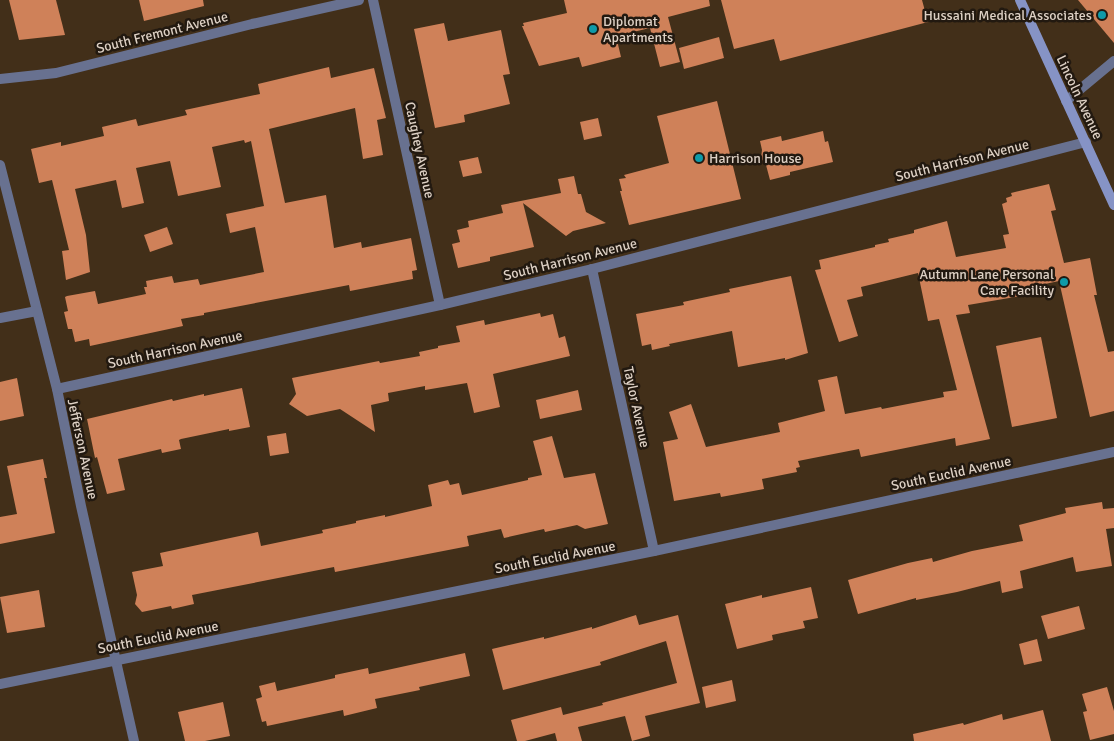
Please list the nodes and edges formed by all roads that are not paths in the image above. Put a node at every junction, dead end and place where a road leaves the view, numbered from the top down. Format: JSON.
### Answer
{"nodes":[{"id":1,"x":359,"y":0,"type":"edge"},
{"id":2,"x":373,"y":0,"type":"edge"},
{"id":3,"x":1020,"y":0,"type":"edge"},
{"id":4,"x":1114,"y":61,"type":"edge"},
{"id":5,"x":0,"y":79,"type":"edge"},
{"id":6,"x":1066,"y":101,"type":"junction"},
{"id":7,"x":1086,"y":142,"type":"junction"},
{"id":8,"x":0,"y":165,"type":"edge"},
{"id":9,"x":1114,"y":206,"type":"edge"},
{"id":10,"x":592,"y":269,"type":"junction"},
{"id":11,"x":440,"y":305,"type":"junction"},
{"id":12,"x":37,"y":311,"type":"junction"},
{"id":13,"x":0,"y":318,"type":"edge"},
{"id":14,"x":57,"y":389,"type":"junction"},
{"id":15,"x":1114,"y":452,"type":"edge"},
{"id":16,"x":654,"y":551,"type":"junction"},
{"id":17,"x":116,"y":660,"type":"junction"},
{"id":18,"x":0,"y":684,"type":"edge"},
{"id":19,"x":134,"y":741,"type":"edge"}],
"edges":[{"from":1,"to":5,"type":"street","name":"South Fremont Avenue"},
{"from":2,"to":11,"type":"street","name":"Caughey Avenue"},
{"from":3,"to":6,"type":"street","name":"Lincoln Avenue"},
{"from":4,"to":6,"type":"street"},
{"from":6,"to":7,"type":"street","name":"Lincoln Avenue"},
{"from":7,"to":9,"type":"street","name":"Lincoln Avenue"},
{"from":7,"to":10,"type":"street","name":"South Harrison Avenue"},
{"from":8,"to":12,"type":"street","name":"Jefferson Avenue"},
{"from":10,"to":11,"type":"street","name":"South Harrison Avenue"},
{"from":10,"to":16,"type":"street","name":"Taylor Avenue"},
{"from":11,"to":14,"type":"street","name":"South Harrison Avenue"},
{"from":12,"to":13,"type":"street"},
{"from":12,"to":14,"type":"street","name":"Jefferson Avenue"},
{"from":14,"to":17,"type":"street","name":"Jefferson Avenue"},
{"from":15,"to":16,"type":"street","name":"South Euclid Avenue"},
{"from":16,"to":17,"type":"street","name":"South Euclid Avenue"},
{"from":17,"to":18,"type":"street","name":"South Euclid Avenue"},
{"from":17,"to":19,"type":"street","name":"Jefferson Avenue"}]}
